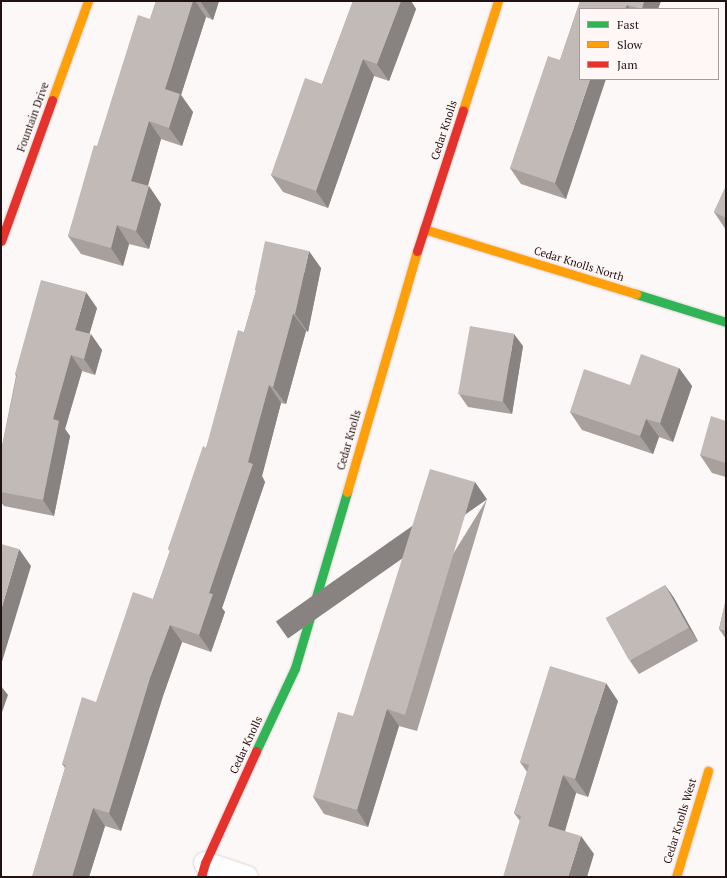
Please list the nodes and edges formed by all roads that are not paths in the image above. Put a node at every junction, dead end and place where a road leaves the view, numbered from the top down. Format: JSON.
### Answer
{"nodes":[{"id":1,"x":88,"y":1,"type":"edge"},
{"id":2,"x":498,"y":1,"type":"edge"},
{"id":3,"x":424,"y":229,"type":"junction"},
{"id":4,"x":1,"y":241,"type":"edge"},
{"id":5,"x":726,"y":322,"type":"edge"},
{"id":6,"x":708,"y":771,"type":"dead end"},
{"id":7,"x":203,"y":870,"type":"edge"},
{"id":8,"x":247,"y":877,"type":"edge"},
{"id":9,"x":676,"y":877,"type":"edge"}],
"edges":[{"from":1,"to":4,"type":"street","name":"Fountain Drive"},
{"from":2,"to":3,"type":"street","name":"Cedar Knolls"},
{"from":3,"to":5,"type":"street","name":"Cedar Knolls North"},
{"from":3,"to":7,"type":"street","name":"Cedar Knolls"},
{"from":6,"to":9,"type":"street","name":"Cedar Knolls West"},
{"from":7,"to":8,"type":"street"}]}
